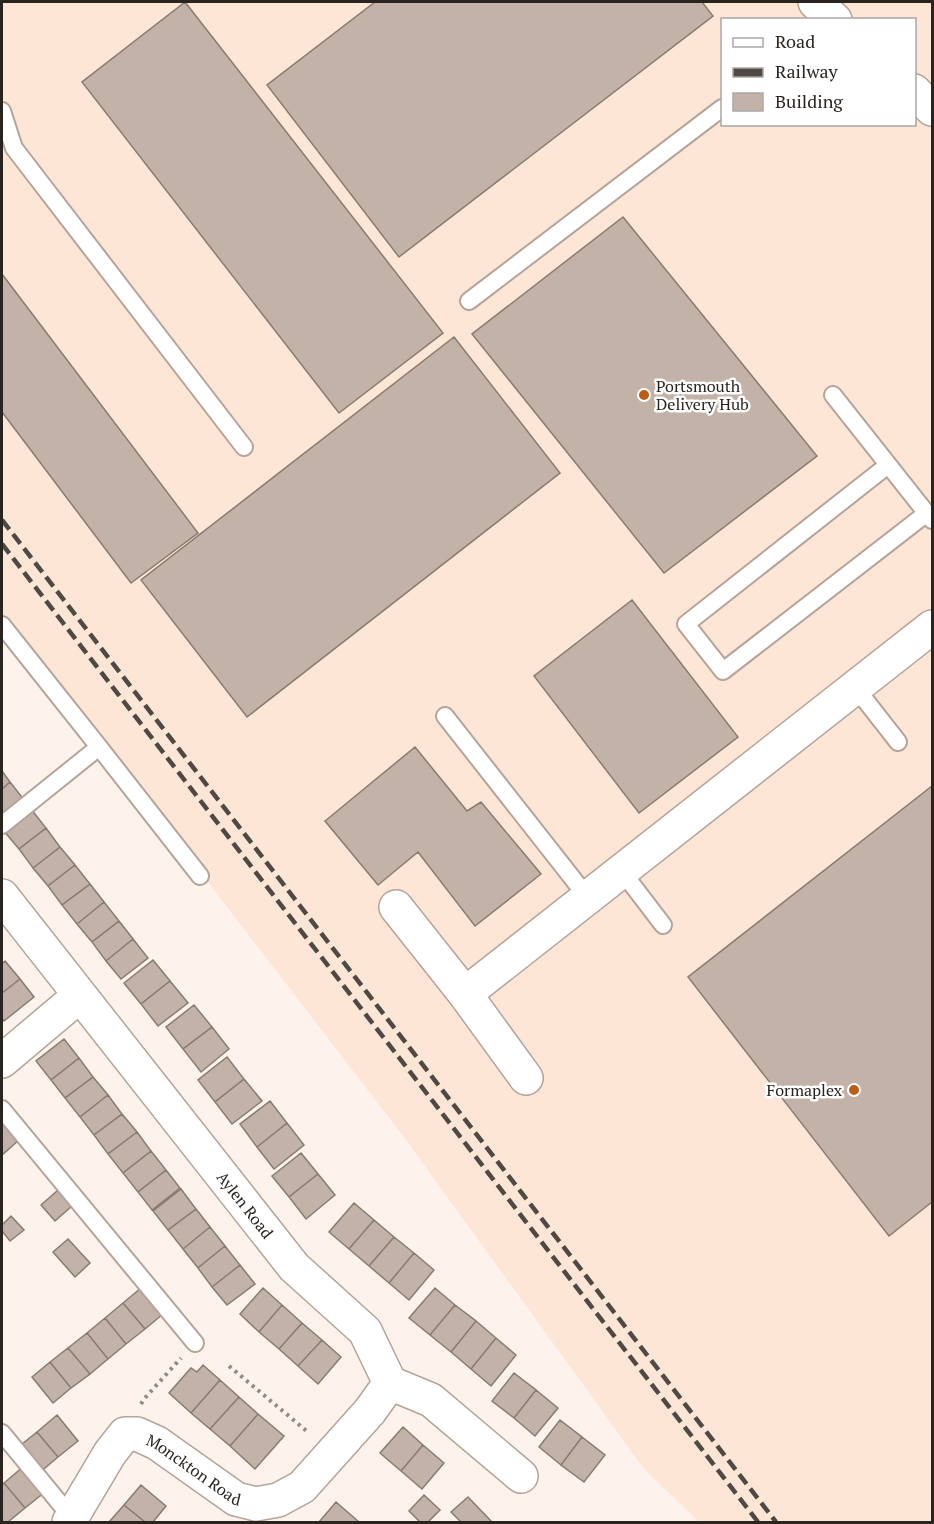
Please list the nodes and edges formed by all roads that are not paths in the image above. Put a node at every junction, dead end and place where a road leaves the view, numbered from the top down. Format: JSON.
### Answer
{"nodes":[{"id":1,"x":916,"y":92,"type":"edge"},
{"id":2,"x":933,"y":109,"type":"edge"},
{"id":3,"x":721,"y":110,"type":"edge"},
{"id":4,"x":2,"y":111,"type":"edge"},
{"id":5,"x":469,"y":301,"type":"dead end"},
{"id":6,"x":833,"y":395,"type":"dead end"},
{"id":7,"x":244,"y":447,"type":"dead end"},
{"id":8,"x":888,"y":465,"type":"junction"},
{"id":9,"x":930,"y":516,"type":"edge"},
{"id":10,"x":2,"y":625,"type":"edge"},
{"id":11,"x":933,"y":627,"type":"edge"},
{"id":12,"x":855,"y":687,"type":"junction"},
{"id":13,"x":445,"y":716,"type":"dead end"},
{"id":14,"x":898,"y":742,"type":"dead end"},
{"id":15,"x":99,"y":747,"type":"junction"},
{"id":16,"x":2,"y":825,"type":"edge"},
{"id":17,"x":621,"y":870,"type":"junction"},
{"id":18,"x":200,"y":876,"type":"dead end"},
{"id":19,"x":2,"y":896,"type":"edge"},
{"id":20,"x":588,"y":898,"type":"junction"},
{"id":21,"x":396,"y":907,"type":"dead end"},
{"id":22,"x":663,"y":925,"type":"dead end"},
{"id":23,"x":465,"y":994,"type":"junction"},
{"id":24,"x":79,"y":996,"type":"junction"},
{"id":25,"x":2,"y":1060,"type":"edge"},
{"id":26,"x":526,"y":1077,"type":"dead end"},
{"id":27,"x":2,"y":1109,"type":"edge"},
{"id":28,"x":195,"y":1343,"type":"road end"},
{"id":29,"x":390,"y":1383,"type":"junction"},
{"id":30,"x":2,"y":1433,"type":"edge"},
{"id":31,"x":521,"y":1476,"type":"dead end"},
{"id":32,"x":71,"y":1520,"type":"edge"}],
"edges":[{"from":1,"to":2,"type":"street"},
{"from":3,"to":5,"type":"lane"},
{"from":4,"to":7,"type":"lane"},
{"from":6,"to":8,"type":"lane"},
{"from":8,"to":9,"type":"lane"},
{"from":8,"to":9,"type":"lane"},
{"from":10,"to":15,"type":"lane"},
{"from":11,"to":12,"type":"street"},
{"from":12,"to":14,"type":"lane"},
{"from":12,"to":17,"type":"street"},
{"from":13,"to":20,"type":"lane"},
{"from":15,"to":16,"type":"lane"},
{"from":15,"to":18,"type":"lane"},
{"from":17,"to":20,"type":"street"},
{"from":17,"to":22,"type":"lane"},
{"from":19,"to":24,"type":"street","name":"Aylen Road"},
{"from":20,"to":23,"type":"street"},
{"from":21,"to":23,"type":"street"},
{"from":23,"to":26,"type":"street"},
{"from":24,"to":25,"type":"street"},
{"from":24,"to":29,"type":"street","name":"Aylen Road"},
{"from":27,"to":28,"type":"lane"},
{"from":29,"to":31,"type":"street"},
{"from":29,"to":32,"type":"street","name":"Monckton Road"},
{"from":30,"to":32,"type":"lane"}]}
